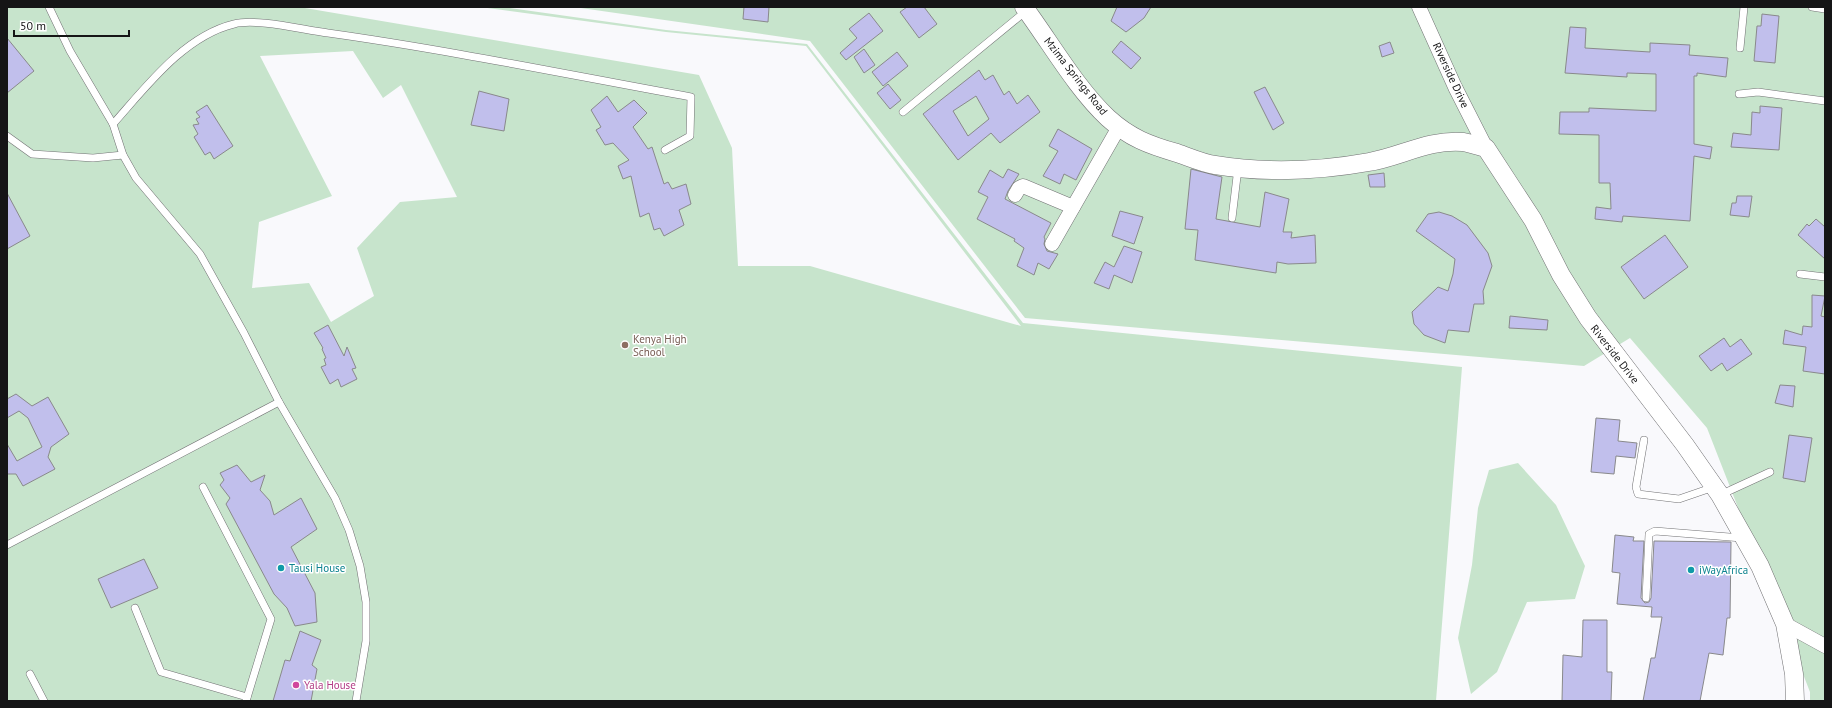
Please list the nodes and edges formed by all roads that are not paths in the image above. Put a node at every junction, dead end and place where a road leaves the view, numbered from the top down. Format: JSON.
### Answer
{"nodes":[{"id":1,"x":49,"y":7,"type":"edge"},
{"id":2,"x":1419,"y":7,"type":"edge"},
{"id":3,"x":1744,"y":7,"type":"edge"},
{"id":4,"x":1812,"y":7,"type":"edge"},
{"id":5,"x":1025,"y":9,"type":"edge"},
{"id":6,"x":1825,"y":9,"type":"edge"},
{"id":7,"x":1740,"y":48,"type":"dead end"},
{"id":8,"x":1739,"y":94,"type":"dead end"},
{"id":9,"x":1825,"y":101,"type":"edge"},
{"id":10,"x":903,"y":112,"type":"dead end"},
{"id":11,"x":113,"y":124,"type":"junction"},
{"id":12,"x":1119,"y":127,"type":"junction"},
{"id":13,"x":7,"y":136,"type":"edge"},
{"id":14,"x":1486,"y":148,"type":"junction"},
{"id":15,"x":666,"y":150,"type":"dead end"},
{"id":16,"x":123,"y":155,"type":"junction"},
{"id":17,"x":1238,"y":168,"type":"junction"},
{"id":18,"x":1015,"y":195,"type":"dead end"},
{"id":19,"x":1073,"y":207,"type":"junction"},
{"id":20,"x":1232,"y":218,"type":"dead end"},
{"id":21,"x":1052,"y":244,"type":"dead end"},
{"id":22,"x":1800,"y":274,"type":"dead end"},
{"id":23,"x":1825,"y":277,"type":"edge"},
{"id":24,"x":279,"y":402,"type":"junction"},
{"id":25,"x":1644,"y":440,"type":"dead end"},
{"id":26,"x":1770,"y":472,"type":"dead end"},
{"id":27,"x":203,"y":487,"type":"dead end"},
{"id":28,"x":1717,"y":491,"type":"junction"},
{"id":29,"x":1744,"y":539,"type":"junction"},
{"id":30,"x":7,"y":545,"type":"edge"},
{"id":31,"x":1646,"y":598,"type":"dead end"},
{"id":32,"x":135,"y":608,"type":"dead end"},
{"id":33,"x":1785,"y":624,"type":"junction"},
{"id":34,"x":1825,"y":646,"type":"edge"},
{"id":35,"x":30,"y":674,"type":"dead end"},
{"id":36,"x":247,"y":699,"type":"edge"},
{"id":37,"x":44,"y":701,"type":"edge"},
{"id":38,"x":356,"y":701,"type":"edge"},
{"id":39,"x":1795,"y":701,"type":"edge"}],
"edges":[{"from":1,"to":11,"type":"lane"},
{"from":2,"to":14,"type":"street","name":"Riverside Drive"},
{"from":3,"to":7,"type":"lane"},
{"from":4,"to":6,"type":"lane"},
{"from":5,"to":10,"type":"lane"},
{"from":5,"to":12,"type":"street","name":"Mzima Springs Road"},
{"from":8,"to":9,"type":"lane"},
{"from":11,"to":15,"type":"lane"},
{"from":11,"to":16,"type":"lane"},
{"from":12,"to":17,"type":"street","name":"Mzima Springs Road"},
{"from":12,"to":19,"type":"street"},
{"from":13,"to":16,"type":"lane"},
{"from":14,"to":17,"type":"street","name":"Mzima Springs Road"},
{"from":14,"to":28,"type":"street","name":"Riverside Drive"},
{"from":16,"to":24,"type":"lane"},
{"from":17,"to":20,"type":"lane"},
{"from":18,"to":19,"type":"street"},
{"from":19,"to":21,"type":"street"},
{"from":22,"to":23,"type":"lane"},
{"from":24,"to":30,"type":"lane"},
{"from":24,"to":38,"type":"lane"},
{"from":25,"to":28,"type":"lane"},
{"from":26,"to":28,"type":"lane"},
{"from":27,"to":36,"type":"lane"},
{"from":28,"to":29,"type":"street","name":"Riverside Drive"},
{"from":29,"to":31,"type":"lane"},
{"from":29,"to":33,"type":"street","name":"Riverside Drive"},
{"from":32,"to":36,"type":"lane"},
{"from":33,"to":34,"type":"street"},
{"from":33,"to":39,"type":"street","name":"Riverside Drive"},
{"from":35,"to":37,"type":"lane"}]}
